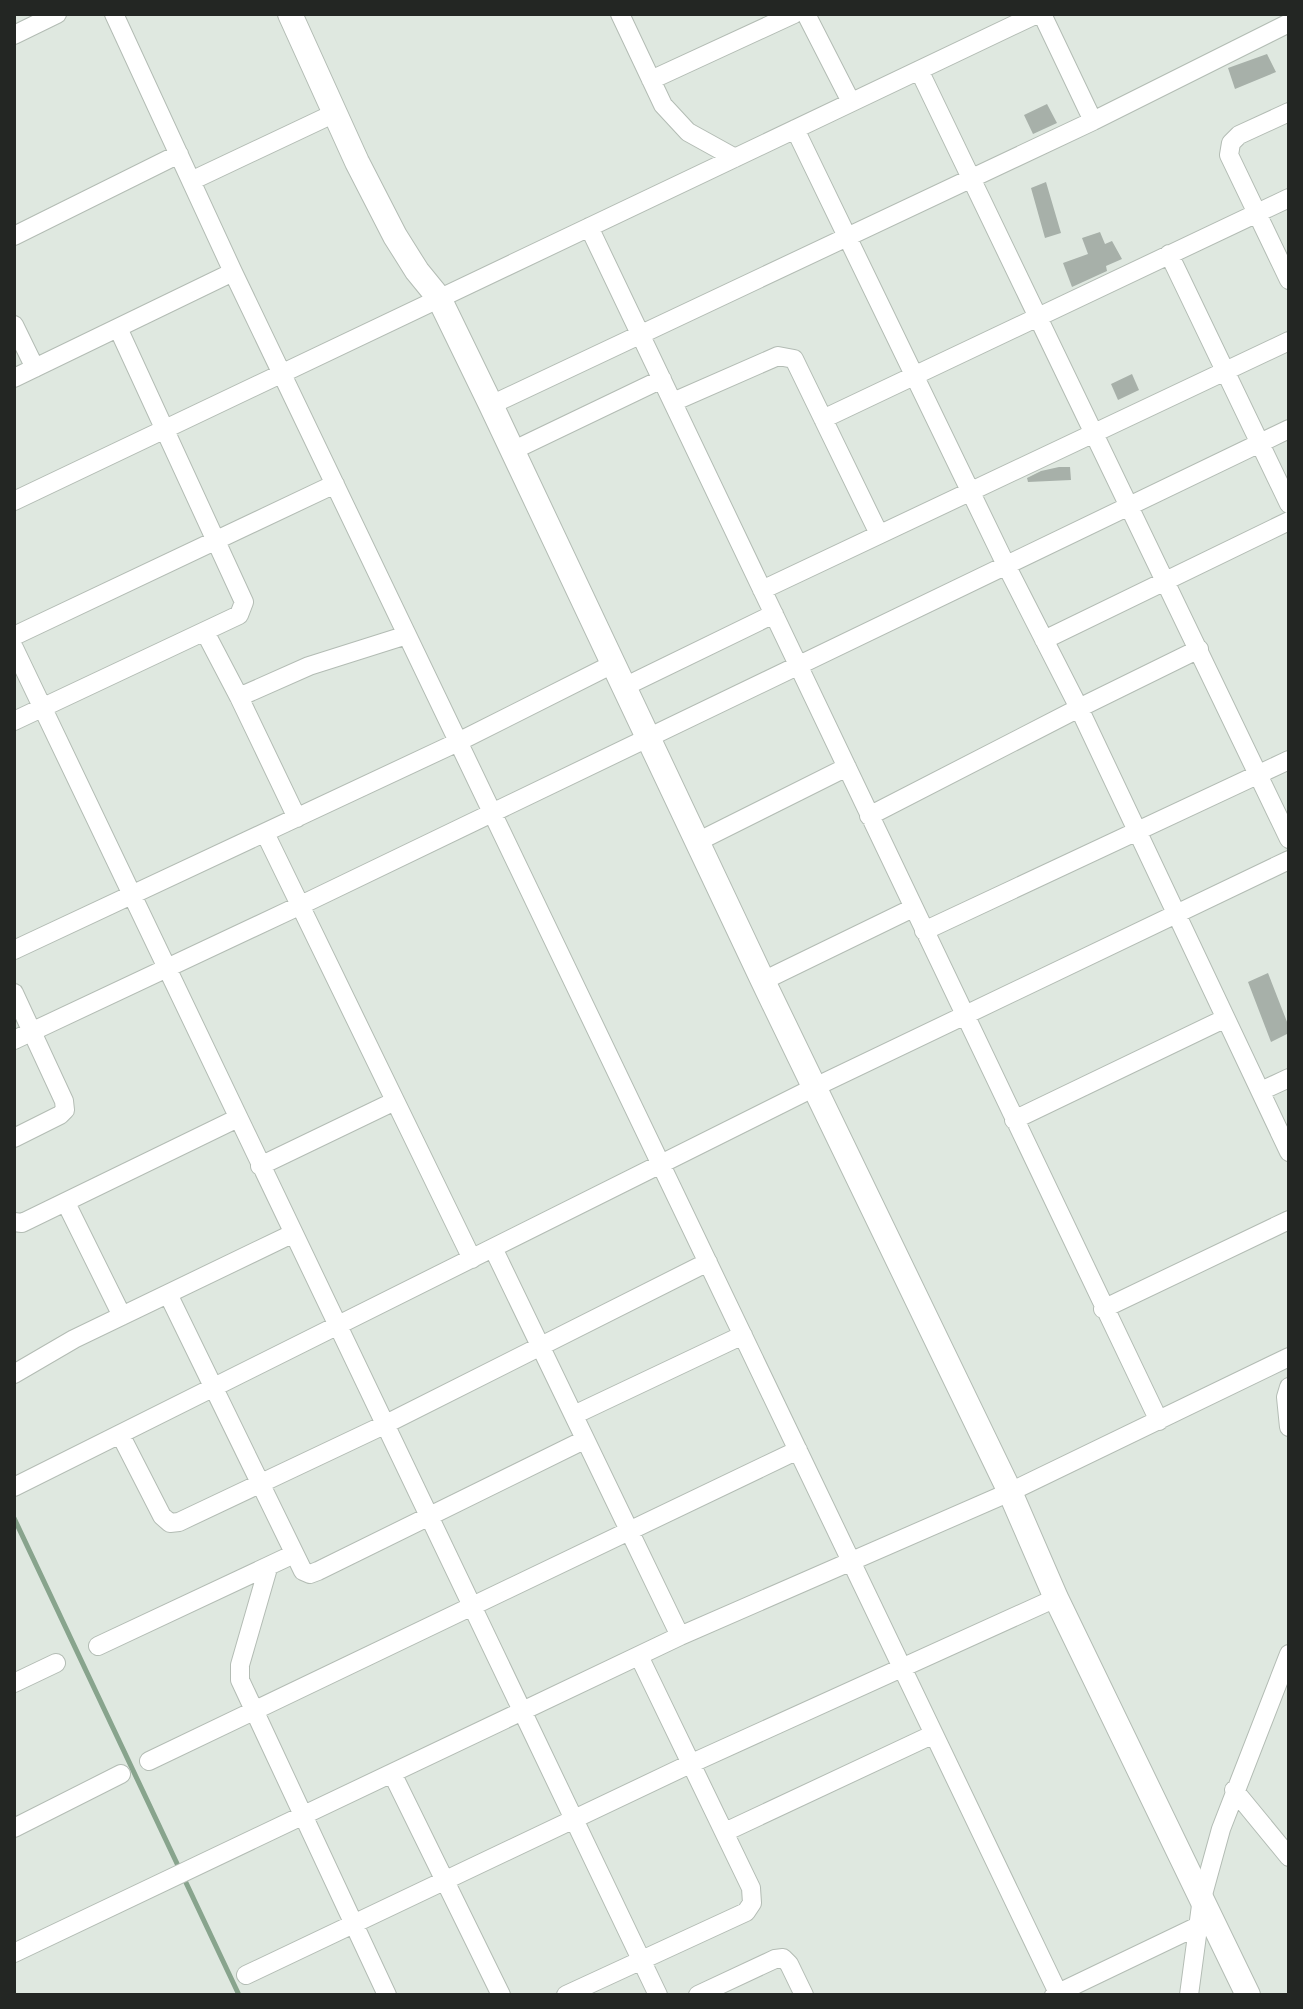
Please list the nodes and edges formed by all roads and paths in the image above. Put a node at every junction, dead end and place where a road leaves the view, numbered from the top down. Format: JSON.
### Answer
{"nodes":[{"id":1,"x":57,"y":14,"type":"edge"},
{"id":2,"x":114,"y":14,"type":"edge"},
{"id":3,"x":290,"y":14,"type":"edge"},
{"id":4,"x":620,"y":14,"type":"edge"},
{"id":5,"x":794,"y":14,"type":"edge"},
{"id":6,"x":806,"y":14,"type":"edge"},
{"id":7,"x":1040,"y":14,"type":"edge"},
{"id":8,"x":1289,"y":23,"type":"edge"},
{"id":9,"x":14,"y":35,"type":"edge"},
{"id":10,"x":919,"y":70,"type":"junction"},
{"id":11,"x":651,"y":80,"type":"junction"},
{"id":12,"x":851,"y":102,"type":"junction"},
{"id":13,"x":1289,"y":112,"type":"edge"},
{"id":14,"x":335,"y":113,"type":"junction"},
{"id":15,"x":1093,"y":121,"type":"junction"},
{"id":16,"x":795,"y":129,"type":"junction"},
{"id":17,"x":179,"y":154,"type":"junction"},
{"id":18,"x":735,"y":158,"type":"junction"},
{"id":19,"x":972,"y":176,"type":"junction"},
{"id":20,"x":191,"y":181,"type":"junction"},
{"id":21,"x":1289,"y":198,"type":"edge"},
{"id":22,"x":1257,"y":213,"type":"junction"},
{"id":23,"x":589,"y":227,"type":"junction"},
{"id":24,"x":14,"y":236,"type":"edge"},
{"id":25,"x":846,"y":237,"type":"junction"},
{"id":26,"x":1169,"y":254,"type":"junction"},
{"id":27,"x":233,"y":272,"type":"junction"},
{"id":28,"x":1289,"y":280,"type":"edge"},
{"id":29,"x":439,"y":298,"type":"junction"},
{"id":30,"x":1038,"y":316,"type":"junction"},
{"id":31,"x":14,"y":325,"type":"edge"},
{"id":32,"x":118,"y":328,"type":"junction"},
{"id":33,"x":641,"y":334,"type":"junction"},
{"id":34,"x":1289,"y":341,"type":"edge"},
{"id":35,"x":35,"y":368,"type":"junction"},
{"id":36,"x":1224,"y":372,"type":"junction"},
{"id":37,"x":282,"y":373,"type":"junction"},
{"id":38,"x":914,"y":375,"type":"junction"},
{"id":39,"x":14,"y":378,"type":"edge"},
{"id":40,"x":662,"y":379,"type":"junction"},
{"id":41,"x":673,"y":402,"type":"junction"},
{"id":42,"x":491,"y":405,"type":"junction"},
{"id":43,"x":823,"y":419,"type":"junction"},
{"id":44,"x":1289,"y":429,"type":"edge"},
{"id":45,"x":165,"y":430,"type":"junction"},
{"id":46,"x":1094,"y":434,"type":"junction"},
{"id":47,"x":1259,"y":444,"type":"junction"},
{"id":48,"x":512,"y":451,"type":"junction"},
{"id":49,"x":335,"y":484,"type":"junction"},
{"id":50,"x":970,"y":490,"type":"junction"},
{"id":51,"x":14,"y":501,"type":"edge"},
{"id":52,"x":1289,"y":504,"type":"edge"},
{"id":53,"x":1129,"y":506,"type":"junction"},
{"id":54,"x":1289,"y":521,"type":"edge"},
{"id":55,"x":879,"y":534,"type":"junction"},
{"id":56,"x":216,"y":540,"type":"junction"},
{"id":57,"x":1006,"y":565,"type":"junction"},
{"id":58,"x":1167,"y":582,"type":"junction"},
{"id":59,"x":762,"y":590,"type":"junction"},
{"id":60,"x":774,"y":614,"type":"junction"},
{"id":61,"x":205,"y":632,"type":"junction"},
{"id":62,"x":407,"y":635,"type":"junction"},
{"id":63,"x":14,"y":636,"type":"edge"},
{"id":64,"x":1044,"y":640,"type":"junction"},
{"id":65,"x":14,"y":648,"type":"edge"},
{"id":66,"x":1199,"y":649,"type":"junction"},
{"id":67,"x":613,"y":664,"type":"junction"},
{"id":68,"x":798,"y":665,"type":"junction"},
{"id":69,"x":624,"y":687,"type":"junction"},
{"id":70,"x":239,"y":697,"type":"junction"},
{"id":71,"x":42,"y":707,"type":"junction"},
{"id":72,"x":1079,"y":708,"type":"junction"},
{"id":73,"x":14,"y":721,"type":"edge"},
{"id":74,"x":648,"y":736,"type":"junction"},
{"id":75,"x":458,"y":742,"type":"junction"},
{"id":76,"x":1289,"y":760,"type":"edge"},
{"id":77,"x":847,"y":767,"type":"junction"},
{"id":78,"x":1258,"y":775,"type":"junction"},
{"id":79,"x":492,"y":812,"type":"junction"},
{"id":80,"x":869,"y":816,"type":"junction"},
{"id":81,"x":297,"y":818,"type":"junction"},
{"id":82,"x":265,"y":833,"type":"junction"},
{"id":83,"x":1136,"y":833,"type":"junction"},
{"id":84,"x":1289,"y":839,"type":"edge"},
{"id":85,"x":699,"y":841,"type":"junction"},
{"id":86,"x":1289,"y":860,"type":"edge"},
{"id":87,"x":132,"y":896,"type":"junction"},
{"id":88,"x":301,"y":905,"type":"junction"},
{"id":89,"x":913,"y":908,"type":"junction"},
{"id":90,"x":1175,"y":914,"type":"junction"},
{"id":91,"x":924,"y":931,"type":"junction"},
{"id":92,"x":14,"y":950,"type":"edge"},
{"id":93,"x":167,"y":969,"type":"junction"},
{"id":94,"x":763,"y":981,"type":"junction"},
{"id":95,"x":14,"y":993,"type":"edge"},
{"id":96,"x":965,"y":1015,"type":"junction"},
{"id":97,"x":1224,"y":1019,"type":"junction"},
{"id":98,"x":33,"y":1032,"type":"junction"},
{"id":99,"x":14,"y":1040,"type":"edge"},
{"id":100,"x":1289,"y":1078,"type":"edge"},
{"id":101,"x":815,"y":1087,"type":"junction"},
{"id":102,"x":1261,"y":1091,"type":"junction"},
{"id":103,"x":395,"y":1101,"type":"junction"},
{"id":104,"x":238,"y":1118,"type":"junction"},
{"id":105,"x":1014,"y":1120,"type":"junction"},
{"id":106,"x":14,"y":1138,"type":"edge"},
{"id":107,"x":1289,"y":1152,"type":"edge"},
{"id":108,"x":661,"y":1164,"type":"junction"},
{"id":109,"x":260,"y":1166,"type":"junction"},
{"id":110,"x":66,"y":1203,"type":"junction"},
{"id":111,"x":1289,"y":1220,"type":"edge"},
{"id":112,"x":14,"y":1222,"type":"edge"},
{"id":113,"x":292,"y":1234,"type":"junction"},
{"id":114,"x":493,"y":1248,"type":"junction"},
{"id":115,"x":472,"y":1259,"type":"junction"},
{"id":116,"x":708,"y":1262,"type":"junction"},
{"id":117,"x":168,"y":1294,"type":"junction"},
{"id":118,"x":1103,"y":1309,"type":"junction"},
{"id":119,"x":122,"y":1316,"type":"junction"},
{"id":120,"x":337,"y":1326,"type":"junction"},
{"id":121,"x":743,"y":1335,"type":"junction"},
{"id":122,"x":541,"y":1346,"type":"junction"},
{"id":123,"x":1289,"y":1357,"type":"edge"},
{"id":124,"x":14,"y":1374,"type":"edge"},
{"id":125,"x":1289,"y":1387,"type":"edge"},
{"id":126,"x":215,"y":1388,"type":"junction"},
{"id":127,"x":574,"y":1415,"type":"junction"},
{"id":128,"x":1159,"y":1421,"type":"junction"},
{"id":129,"x":384,"y":1425,"type":"junction"},
{"id":130,"x":1289,"y":1427,"type":"edge"},
{"id":131,"x":120,"y":1434,"type":"junction"},
{"id":132,"x":584,"y":1440,"type":"junction"},
{"id":133,"x":798,"y":1450,"type":"junction"},
{"id":134,"x":261,"y":1483,"type":"junction"},
{"id":135,"x":14,"y":1487,"type":"edge"},
{"id":136,"x":1010,"y":1492,"type":"junction"},
{"id":137,"x":428,"y":1517,"type":"junction"},
{"id":138,"x":629,"y":1531,"type":"junction"},
{"id":139,"x":294,"y":1554,"type":"junction"},
{"id":140,"x":852,"y":1561,"type":"junction"},
{"id":141,"x":268,"y":1568,"type":"junction"},
{"id":142,"x":1056,"y":1598,"type":"junction"},
{"id":143,"x":472,"y":1607,"type":"junction"},
{"id":144,"x":680,"y":1636,"type":"junction"},
{"id":145,"x":98,"y":1646,"type":"dead end"},
{"id":146,"x":1289,"y":1654,"type":"edge"},
{"id":147,"x":639,"y":1656,"type":"junction"},
{"id":148,"x":56,"y":1663,"type":"dead end"},
{"id":149,"x":904,"y":1667,"type":"junction"},
{"id":150,"x":14,"y":1683,"type":"edge"},
{"id":151,"x":254,"y":1711,"type":"junction"},
{"id":152,"x":522,"y":1712,"type":"junction"},
{"id":153,"x":934,"y":1734,"type":"junction"},
{"id":154,"x":149,"y":1761,"type":"dead end"},
{"id":155,"x":690,"y":1764,"type":"junction"},
{"id":156,"x":392,"y":1773,"type":"junction"},
{"id":157,"x":121,"y":1774,"type":"dead end"},
{"id":158,"x":1234,"y":1790,"type":"junction"},
{"id":159,"x":303,"y":1816,"type":"junction"},
{"id":160,"x":572,"y":1820,"type":"junction"},
{"id":161,"x":14,"y":1828,"type":"edge"},
{"id":162,"x":725,"y":1832,"type":"junction"},
{"id":163,"x":1289,"y":1857,"type":"edge"},
{"id":164,"x":445,"y":1882,"type":"junction"},
{"id":165,"x":1202,"y":1898,"type":"junction"},
{"id":166,"x":353,"y":1924,"type":"junction"},
{"id":167,"x":1200,"y":1925,"type":"junction"},
{"id":168,"x":14,"y":1953,"type":"edge"},
{"id":169,"x":641,"y":1960,"type":"junction"},
{"id":170,"x":246,"y":1975,"type":"dead end"},
{"id":171,"x":1057,"y":1994,"type":"edge"},
{"id":172,"x":387,"y":1995,"type":"edge"},
{"id":173,"x":501,"y":1995,"type":"edge"},
{"id":174,"x":566,"y":1995,"type":"edge"},
{"id":175,"x":658,"y":1995,"type":"edge"},
{"id":176,"x":698,"y":1995,"type":"edge"},
{"id":177,"x":804,"y":1995,"type":"edge"},
{"id":178,"x":1189,"y":1995,"type":"edge"},
{"id":179,"x":1248,"y":1995,"type":"edge"}],
"edges":[{"from":1,"to":9,"type":"street"},
{"from":2,"to":17,"type":"street"},
{"from":3,"to":14,"type":"street"},
{"from":4,"to":11,"type":"street"},
{"from":5,"to":11,"type":"street"},
{"from":6,"to":12,"type":"street"},
{"from":7,"to":10,"type":"street"},
{"from":7,"to":15,"type":"street"},
{"from":8,"to":15,"type":"street"},
{"from":10,"to":12,"type":"street"},
{"from":10,"to":19,"type":"street"},
{"from":11,"to":18,"type":"street"},
{"from":12,"to":16,"type":"street"},
{"from":13,"to":22,"type":"street"},
{"from":14,"to":20,"type":"street"},
{"from":14,"to":29,"type":"street"},
{"from":15,"to":19,"type":"street"},
{"from":16,"to":18,"type":"street"},
{"from":16,"to":25,"type":"street"},
{"from":17,"to":20,"type":"street"},
{"from":17,"to":24,"type":"street"},
{"from":18,"to":23,"type":"street"},
{"from":19,"to":25,"type":"street"},
{"from":19,"to":30,"type":"street"},
{"from":20,"to":27,"type":"street"},
{"from":21,"to":22,"type":"street"},
{"from":22,"to":26,"type":"street"},
{"from":22,"to":28,"type":"street"},
{"from":23,"to":29,"type":"street"},
{"from":23,"to":33,"type":"street"},
{"from":25,"to":33,"type":"street"},
{"from":25,"to":38,"type":"street"},
{"from":26,"to":30,"type":"street"},
{"from":26,"to":36,"type":"street"},
{"from":27,"to":32,"type":"street"},
{"from":27,"to":37,"type":"street"},
{"from":29,"to":37,"type":"street"},
{"from":29,"to":42,"type":"street"},
{"from":30,"to":38,"type":"street"},
{"from":30,"to":46,"type":"street"},
{"from":31,"to":35,"type":"street"},
{"from":32,"to":35,"type":"street"},
{"from":32,"to":45,"type":"street"},
{"from":33,"to":40,"type":"street"},
{"from":33,"to":42,"type":"street"},
{"from":34,"to":36,"type":"street"},
{"from":35,"to":39,"type":"street"},
{"from":36,"to":46,"type":"street"},
{"from":36,"to":47,"type":"street"},
{"from":37,"to":45,"type":"street"},
{"from":37,"to":49,"type":"street"},
{"from":38,"to":43,"type":"street"},
{"from":38,"to":50,"type":"street"},
{"from":40,"to":41,"type":"street"},
{"from":40,"to":48,"type":"street"},
{"from":41,"to":43,"type":"street"},
{"from":41,"to":59,"type":"street"},
{"from":42,"to":48,"type":"street"},
{"from":43,"to":55,"type":"street"},
{"from":44,"to":47,"type":"street"},
{"from":45,"to":51,"type":"street"},
{"from":45,"to":56,"type":"street"},
{"from":46,"to":50,"type":"street"},
{"from":46,"to":53,"type":"street"},
{"from":47,"to":52,"type":"street"},
{"from":47,"to":53,"type":"street"},
{"from":48,"to":67,"type":"street"},
{"from":49,"to":56,"type":"street"},
{"from":49,"to":62,"type":"street"},
{"from":50,"to":55,"type":"street"},
{"from":50,"to":57,"type":"street"},
{"from":53,"to":57,"type":"street"},
{"from":53,"to":58,"type":"street"},
{"from":54,"to":58,"type":"street"},
{"from":55,"to":59,"type":"street"},
{"from":56,"to":61,"type":"street"},
{"from":56,"to":63,"type":"street"},
{"from":57,"to":64,"type":"street"},
{"from":57,"to":68,"type":"street"},
{"from":58,"to":64,"type":"street"},
{"from":58,"to":66,"type":"street"},
{"from":59,"to":60,"type":"street"},
{"from":60,"to":68,"type":"street"},
{"from":60,"to":69,"type":"street"},
{"from":61,"to":70,"type":"street"},
{"from":61,"to":71,"type":"street"},
{"from":62,"to":70,"type":"street"},
{"from":62,"to":75,"type":"street"},
{"from":64,"to":72,"type":"street"},
{"from":65,"to":71,"type":"street"},
{"from":66,"to":72,"type":"street"},
{"from":66,"to":78,"type":"street"},
{"from":67,"to":69,"type":"street"},
{"from":67,"to":75,"type":"street"},
{"from":68,"to":74,"type":"street"},
{"from":68,"to":77,"type":"street"},
{"from":69,"to":74,"type":"street"},
{"from":70,"to":81,"type":"street"},
{"from":71,"to":73,"type":"street"},
{"from":71,"to":87,"type":"street"},
{"from":72,"to":80,"type":"street"},
{"from":72,"to":83,"type":"street"},
{"from":74,"to":79,"type":"street"},
{"from":74,"to":85,"type":"street"},
{"from":75,"to":79,"type":"street"},
{"from":75,"to":81,"type":"street"},
{"from":76,"to":78,"type":"street"},
{"from":77,"to":80,"type":"street"},
{"from":77,"to":85,"type":"street"},
{"from":78,"to":83,"type":"street"},
{"from":78,"to":84,"type":"street"},
{"from":79,"to":88,"type":"street"},
{"from":79,"to":108,"type":"street"},
{"from":80,"to":89,"type":"street"},
{"from":81,"to":82,"type":"street"},
{"from":82,"to":87,"type":"street"},
{"from":82,"to":88,"type":"street"},
{"from":83,"to":90,"type":"street"},
{"from":83,"to":91,"type":"street"},
{"from":85,"to":94,"type":"street"},
{"from":86,"to":90,"type":"street"},
{"from":87,"to":92,"type":"street"},
{"from":87,"to":93,"type":"street"},
{"from":88,"to":93,"type":"street"},
{"from":88,"to":103,"type":"street"},
{"from":89,"to":91,"type":"street"},
{"from":89,"to":94,"type":"street"},
{"from":90,"to":96,"type":"street"},
{"from":90,"to":97,"type":"street"},
{"from":91,"to":96,"type":"street"},
{"from":93,"to":98,"type":"street"},
{"from":93,"to":104,"type":"street"},
{"from":94,"to":101,"type":"street"},
{"from":95,"to":98,"type":"street"},
{"from":96,"to":101,"type":"street"},
{"from":96,"to":105,"type":"street"},
{"from":97,"to":102,"type":"street"},
{"from":97,"to":105,"type":"street"},
{"from":98,"to":99,"type":"street"},
{"from":98,"to":106,"type":"street"},
{"from":100,"to":102,"type":"street"},
{"from":101,"to":108,"type":"street"},
{"from":101,"to":136,"type":"street"},
{"from":102,"to":107,"type":"street"},
{"from":103,"to":109,"type":"street"},
{"from":103,"to":115,"type":"street"},
{"from":104,"to":109,"type":"street"},
{"from":104,"to":110,"type":"street"},
{"from":105,"to":118,"type":"street"},
{"from":108,"to":114,"type":"street"},
{"from":108,"to":116,"type":"street"},
{"from":109,"to":113,"type":"street"},
{"from":110,"to":112,"type":"street"},
{"from":110,"to":119,"type":"street"},
{"from":111,"to":118,"type":"street"},
{"from":113,"to":117,"type":"street"},
{"from":113,"to":120,"type":"street"},
{"from":114,"to":115,"type":"street"},
{"from":114,"to":122,"type":"street"},
{"from":115,"to":120,"type":"street"},
{"from":116,"to":121,"type":"street"},
{"from":116,"to":122,"type":"street"},
{"from":117,"to":119,"type":"street"},
{"from":117,"to":126,"type":"street"},
{"from":118,"to":128,"type":"street"},
{"from":119,"to":124,"type":"street"},
{"from":120,"to":126,"type":"street"},
{"from":120,"to":129,"type":"street"},
{"from":121,"to":127,"type":"street"},
{"from":121,"to":133,"type":"street"},
{"from":122,"to":127,"type":"street"},
{"from":122,"to":129,"type":"street"},
{"from":123,"to":128,"type":"street"},
{"from":125,"to":130,"type":"street"},
{"from":126,"to":131,"type":"street"},
{"from":126,"to":134,"type":"street"},
{"from":127,"to":132,"type":"street"},
{"from":128,"to":136,"type":"street"},
{"from":129,"to":134,"type":"street"},
{"from":129,"to":137,"type":"street"},
{"from":131,"to":134,"type":"street"},
{"from":131,"to":135,"type":"street"},
{"from":132,"to":137,"type":"street"},
{"from":132,"to":138,"type":"street"},
{"from":133,"to":138,"type":"street"},
{"from":133,"to":140,"type":"street"},
{"from":134,"to":139,"type":"street"},
{"from":136,"to":140,"type":"street"},
{"from":136,"to":142,"type":"street"},
{"from":137,"to":139,"type":"street"},
{"from":137,"to":143,"type":"street"},
{"from":138,"to":143,"type":"street"},
{"from":138,"to":144,"type":"street"},
{"from":139,"to":141,"type":"street"},
{"from":140,"to":144,"type":"street"},
{"from":140,"to":149,"type":"street"},
{"from":141,"to":145,"type":"street"},
{"from":141,"to":151,"type":"street"},
{"from":142,"to":149,"type":"street"},
{"from":142,"to":165,"type":"street"},
{"from":143,"to":151,"type":"street"},
{"from":143,"to":152,"type":"street"},
{"from":144,"to":147,"type":"street"},
{"from":146,"to":158,"type":"street"},
{"from":147,"to":152,"type":"street"},
{"from":147,"to":155,"type":"street"},
{"from":148,"to":150,"type":"street"},
{"from":149,"to":153,"type":"street"},
{"from":149,"to":155,"type":"street"},
{"from":151,"to":154,"type":"street"},
{"from":151,"to":159,"type":"street"},
{"from":152,"to":156,"type":"street"},
{"from":152,"to":160,"type":"street"},
{"from":153,"to":162,"type":"street"},
{"from":153,"to":171,"type":"street"},
{"from":155,"to":160,"type":"street"},
{"from":155,"to":162,"type":"street"},
{"from":156,"to":159,"type":"street"},
{"from":156,"to":164,"type":"street"},
{"from":157,"to":161,"type":"street"},
{"from":158,"to":163,"type":"street"},
{"from":158,"to":165,"type":"street"},
{"from":159,"to":166,"type":"street"},
{"from":159,"to":168,"type":"street"},
{"from":160,"to":164,"type":"street"},
{"from":160,"to":169,"type":"street"},
{"from":162,"to":169,"type":"street"},
{"from":164,"to":166,"type":"street"},
{"from":164,"to":173,"type":"street"},
{"from":165,"to":167,"type":"street"},
{"from":165,"to":179,"type":"street"},
{"from":166,"to":170,"type":"street"},
{"from":166,"to":172,"type":"street"},
{"from":167,"to":171,"type":"street"},
{"from":167,"to":178,"type":"street"},
{"from":169,"to":174,"type":"street"},
{"from":169,"to":175,"type":"street"},
{"from":176,"to":177,"type":"street"}]}
